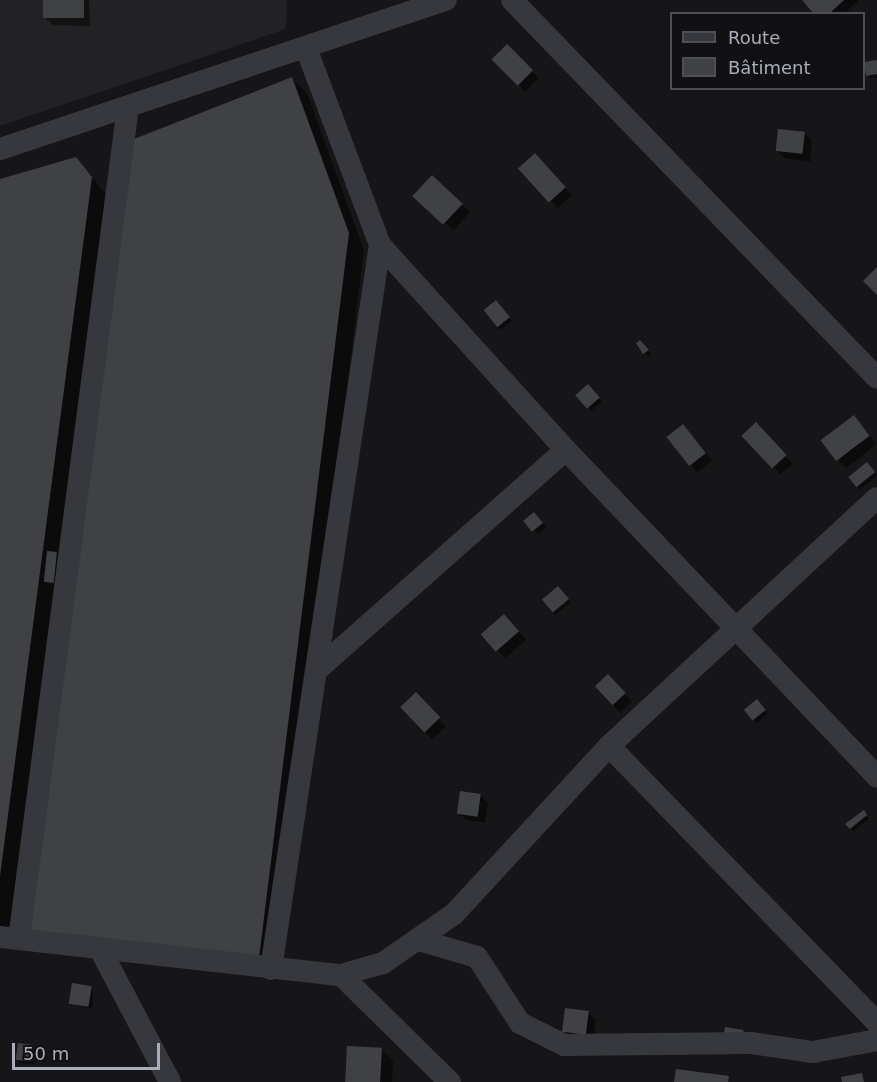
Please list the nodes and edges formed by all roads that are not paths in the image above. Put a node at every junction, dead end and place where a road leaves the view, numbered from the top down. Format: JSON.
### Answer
{"nodes":[{"id":1,"x":447,"y":0,"type":"edge"},
{"id":2,"x":512,"y":0,"type":"edge"},
{"id":3,"x":306,"y":48,"type":"junction"},
{"id":4,"x":128,"y":107,"type":"junction"},
{"id":5,"x":0,"y":149,"type":"edge"},
{"id":6,"x":380,"y":245,"type":"junction"},
{"id":7,"x":877,"y":378,"type":"edge"},
{"id":8,"x":566,"y":450,"type":"junction"},
{"id":9,"x":877,"y":498,"type":"edge"},
{"id":10,"x":736,"y":628,"type":"junction"},
{"id":11,"x":317,"y":670,"type":"junction"},
{"id":12,"x":609,"y":746,"type":"junction"},
{"id":13,"x":877,"y":777,"type":"edge"},
{"id":14,"x":9,"y":938,"type":"edge"},
{"id":15,"x":422,"y":941,"type":"junction"},
{"id":16,"x":101,"y":951,"type":"junction"},
{"id":17,"x":272,"y":969,"type":"junction"},
{"id":18,"x":341,"y":975,"type":"junction"},
{"id":19,"x":877,"y":1023,"type":"edge"},
{"id":20,"x":877,"y":1040,"type":"edge"},
{"id":21,"x":170,"y":1082,"type":"edge"},
{"id":22,"x":450,"y":1082,"type":"edge"}],
"edges":[{"from":1,"to":3,"type":"street"},
{"from":2,"to":7,"type":"street"},
{"from":3,"to":4,"type":"street"},
{"from":3,"to":6,"type":"street"},
{"from":4,"to":5,"type":"street"},
{"from":4,"to":14,"type":"street"},
{"from":6,"to":8,"type":"street"},
{"from":6,"to":11,"type":"street"},
{"from":8,"to":10,"type":"street"},
{"from":8,"to":11,"type":"street"},
{"from":9,"to":10,"type":"street"},
{"from":10,"to":12,"type":"street"},
{"from":10,"to":13,"type":"street"},
{"from":11,"to":17,"type":"street"},
{"from":12,"to":15,"type":"street"},
{"from":12,"to":19,"type":"street"},
{"from":14,"to":16,"type":"street"},
{"from":15,"to":18,"type":"street"},
{"from":15,"to":20,"type":"street"},
{"from":16,"to":17,"type":"street"},
{"from":16,"to":21,"type":"street"},
{"from":17,"to":18,"type":"street"},
{"from":18,"to":22,"type":"street"}]}
